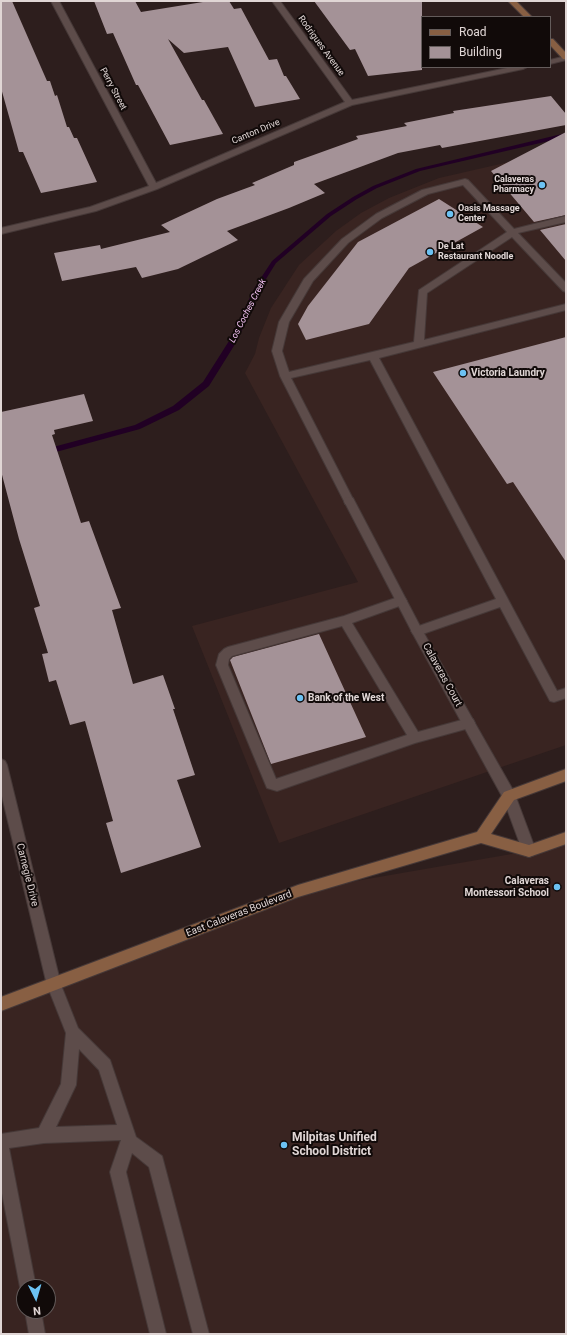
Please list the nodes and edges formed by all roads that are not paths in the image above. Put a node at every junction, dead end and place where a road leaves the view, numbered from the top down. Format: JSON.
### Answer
{"nodes":[{"id":1,"x":55,"y":1,"type":"edge"},
{"id":2,"x":276,"y":1,"type":"edge"},
{"id":3,"x":512,"y":1,"type":"edge"},
{"id":4,"x":527,"y":16,"type":"edge"},
{"id":5,"x":551,"y":42,"type":"edge"},
{"id":6,"x":566,"y":58,"type":"edge"},
{"id":7,"x":551,"y":62,"type":"edge"},
{"id":8,"x":519,"y":68,"type":"edge"},
{"id":9,"x":350,"y":103,"type":"junction"},
{"id":10,"x":154,"y":187,"type":"junction"},
{"id":11,"x":566,"y":218,"type":"edge"},
{"id":12,"x":1,"y":231,"type":"edge"},
{"id":13,"x":513,"y":232,"type":"junction"},
{"id":14,"x":566,"y":289,"type":"edge"},
{"id":15,"x":566,"y":307,"type":"edge"},
{"id":16,"x":419,"y":344,"type":"junction"},
{"id":17,"x":373,"y":356,"type":"junction"},
{"id":18,"x":285,"y":376,"type":"junction"},
{"id":19,"x":503,"y":601,"type":"junction"},
{"id":20,"x":401,"y":602,"type":"junction"},
{"id":21,"x":345,"y":621,"type":"junction"},
{"id":22,"x":417,"y":631,"type":"junction"},
{"id":23,"x":566,"y":693,"type":"edge"},
{"id":24,"x":469,"y":723,"type":"junction"},
{"id":25,"x":415,"y":738,"type":"junction"},
{"id":26,"x":1,"y":765,"type":"edge"},
{"id":27,"x":566,"y":775,"type":"edge"},
{"id":28,"x":508,"y":796,"type":"junction"},
{"id":29,"x":481,"y":837,"type":"junction"},
{"id":30,"x":566,"y":838,"type":"edge"},
{"id":31,"x":529,"y":851,"type":"junction"},
{"id":32,"x":54,"y":984,"type":"junction"},
{"id":33,"x":1,"y":1004,"type":"edge"},
{"id":34,"x":73,"y":1033,"type":"junction"},
{"id":35,"x":44,"y":1135,"type":"junction"},
{"id":36,"x":128,"y":1136,"type":"junction"},
{"id":37,"x":1,"y":1142,"type":"edge"},
{"id":38,"x":1,"y":1147,"type":"edge"},
{"id":39,"x":26,"y":1279,"type":"edge"},
{"id":40,"x":34,"y":1319,"type":"edge"},
{"id":41,"x":37,"y":1334,"type":"edge"},
{"id":42,"x":158,"y":1334,"type":"edge"},
{"id":43,"x":201,"y":1334,"type":"edge"}],
"edges":[{"from":1,"to":10,"type":"street","name":"Perry Street"},
{"from":2,"to":9,"type":"street","name":"Rodrigues Avenue"},
{"from":3,"to":4,"type":"main road"},
{"from":5,"to":6,"type":"main road"},
{"from":6,"to":7,"type":"street"},
{"from":8,"to":9,"type":"street","name":"Canton Drive"},
{"from":9,"to":10,"type":"street","name":"Canton Drive"},
{"from":10,"to":12,"type":"street","name":"Canton Drive"},
{"from":11,"to":13,"type":"street"},
{"from":13,"to":14,"type":"street"},
{"from":13,"to":16,"type":"street"},
{"from":13,"to":18,"type":"street","name":"Calaveras Court"},
{"from":15,"to":16,"type":"street"},
{"from":16,"to":17,"type":"street"},
{"from":17,"to":18,"type":"street"},
{"from":17,"to":19,"type":"street"},
{"from":18,"to":20,"type":"street","name":"Calaveras Court"},
{"from":19,"to":22,"type":"street"},
{"from":19,"to":23,"type":"street"},
{"from":20,"to":21,"type":"street"},
{"from":20,"to":22,"type":"street","name":"Calaveras Court"},
{"from":21,"to":25,"type":"street"},
{"from":21,"to":25,"type":"street"},
{"from":22,"to":24,"type":"street","name":"Calaveras Court"},
{"from":24,"to":25,"type":"street"},
{"from":24,"to":28,"type":"street","name":"Calaveras Court"},
{"from":26,"to":32,"type":"street","name":"Carnegie Drive"},
{"from":27,"to":28,"type":"main road"},
{"from":28,"to":29,"type":"main road"},
{"from":28,"to":31,"type":"street","name":"Calaveras Court"},
{"from":29,"to":31,"type":"main road"},
{"from":29,"to":32,"type":"main road","name":"East Calaveras Boulevard"},
{"from":30,"to":31,"type":"main road"},
{"from":32,"to":33,"type":"main road","name":"East Calaveras Boulevard"},
{"from":32,"to":34,"type":"street","name":"Carnegie Drive"},
{"from":34,"to":35,"type":"street"},
{"from":34,"to":36,"type":"street"},
{"from":35,"to":36,"type":"street"},
{"from":35,"to":37,"type":"street"},
{"from":36,"to":42,"type":"street"},
{"from":36,"to":43,"type":"street"},
{"from":38,"to":39,"type":"street"},
{"from":40,"to":41,"type":"street"}]}
